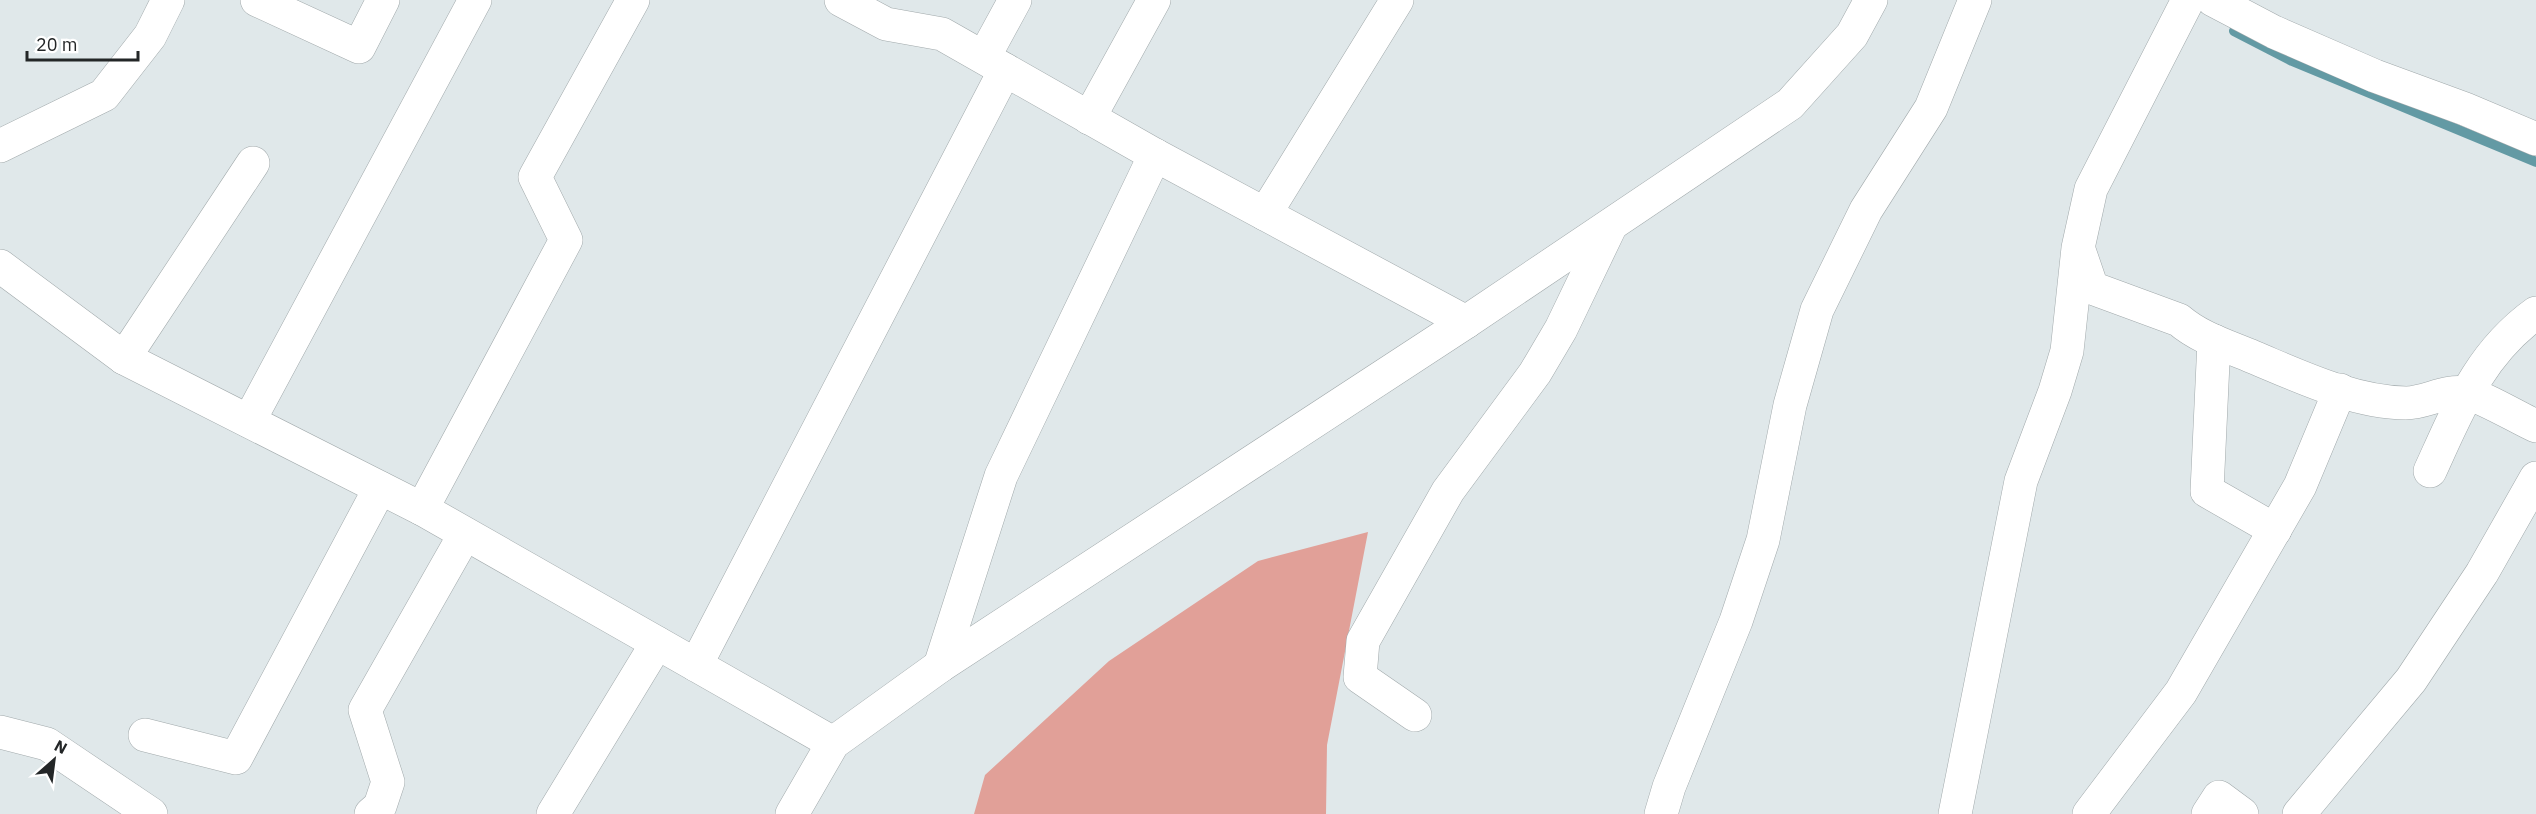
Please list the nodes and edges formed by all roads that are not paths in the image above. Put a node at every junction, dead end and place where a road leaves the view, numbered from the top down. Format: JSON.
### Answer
{"nodes":[{"id":1,"x":168,"y":0,"type":"edge"},
{"id":2,"x":257,"y":0,"type":"edge"},
{"id":3,"x":383,"y":0,"type":"edge"},
{"id":4,"x":474,"y":0,"type":"edge"},
{"id":5,"x":633,"y":0,"type":"edge"},
{"id":6,"x":841,"y":0,"type":"edge"},
{"id":7,"x":1015,"y":0,"type":"edge"},
{"id":8,"x":1154,"y":0,"type":"edge"},
{"id":9,"x":1397,"y":0,"type":"edge"},
{"id":10,"x":1871,"y":0,"type":"edge"},
{"id":11,"x":1975,"y":0,"type":"edge"},
{"id":12,"x":2188,"y":0,"type":"edge"},
{"id":13,"x":2213,"y":0,"type":"edge"},
{"id":14,"x":994,"y":63,"type":"junction"},
{"id":15,"x":1089,"y":118,"type":"junction"},
{"id":16,"x":2536,"y":139,"type":"edge"},
{"id":17,"x":0,"y":146,"type":"edge"},
{"id":18,"x":1155,"y":155,"type":"junction"},
{"id":19,"x":254,"y":163,"type":"dead end"},
{"id":20,"x":1265,"y":214,"type":"junction"},
{"id":21,"x":1611,"y":225,"type":"junction"},
{"id":22,"x":2078,"y":248,"type":"junction"},
{"id":23,"x":0,"y":266,"type":"edge"},
{"id":24,"x":2536,"y":312,"type":"edge"},
{"id":25,"x":1466,"y":322,"type":"junction"},
{"id":26,"x":2214,"y":341,"type":"junction"},
{"id":27,"x":124,"y":358,"type":"junction"},
{"id":28,"x":2340,"y":390,"type":"junction"},
{"id":29,"x":2466,"y":393,"type":"junction"},
{"id":30,"x":249,"y":421,"type":"junction"},
{"id":31,"x":2536,"y":426,"type":"edge"},
{"id":32,"x":2430,"y":471,"type":"dead end"},
{"id":33,"x":2536,"y":478,"type":"edge"},
{"id":34,"x":380,"y":488,"type":"junction"},
{"id":35,"x":422,"y":509,"type":"junction"},
{"id":36,"x":2275,"y":530,"type":"junction"},
{"id":37,"x":465,"y":534,"type":"junction"},
{"id":38,"x":657,"y":643,"type":"junction"},
{"id":39,"x":696,"y":665,"type":"junction"},
{"id":40,"x":940,"y":666,"type":"junction"},
{"id":41,"x":1415,"y":715,"type":"dead end"},
{"id":42,"x":0,"y":732,"type":"edge"},
{"id":43,"x":145,"y":735,"type":"dead end"},
{"id":44,"x":833,"y":743,"type":"junction"},
{"id":45,"x":151,"y":814,"type":"edge"},
{"id":46,"x":371,"y":814,"type":"edge"},
{"id":47,"x":553,"y":814,"type":"edge"},
{"id":48,"x":792,"y":814,"type":"edge"},
{"id":49,"x":1661,"y":814,"type":"edge"},
{"id":50,"x":1955,"y":814,"type":"edge"},
{"id":51,"x":2089,"y":814,"type":"edge"},
{"id":52,"x":2208,"y":814,"type":"edge"},
{"id":53,"x":2242,"y":814,"type":"edge"},
{"id":54,"x":2300,"y":814,"type":"edge"}],
"edges":[{"from":1,"to":17,"type":"street"},
{"from":2,"to":3,"type":"street"},
{"from":4,"to":30,"type":"street"},
{"from":5,"to":35,"type":"street"},
{"from":6,"to":14,"type":"street"},
{"from":7,"to":14,"type":"street"},
{"from":8,"to":15,"type":"street"},
{"from":9,"to":20,"type":"street"},
{"from":10,"to":21,"type":"street"},
{"from":11,"to":49,"type":"street"},
{"from":12,"to":22,"type":"street"},
{"from":13,"to":16,"type":"street"},
{"from":14,"to":15,"type":"street"},
{"from":14,"to":39,"type":"street"},
{"from":15,"to":18,"type":"street"},
{"from":18,"to":20,"type":"street"},
{"from":18,"to":40,"type":"street"},
{"from":19,"to":27,"type":"street"},
{"from":20,"to":25,"type":"street"},
{"from":21,"to":25,"type":"street"},
{"from":21,"to":41,"type":"street"},
{"from":22,"to":26,"type":"street"},
{"from":22,"to":50,"type":"street"},
{"from":23,"to":27,"type":"street"},
{"from":24,"to":29,"type":"street"},
{"from":25,"to":40,"type":"street"},
{"from":26,"to":28,"type":"street"},
{"from":26,"to":36,"type":"street"},
{"from":27,"to":30,"type":"street"},
{"from":28,"to":29,"type":"street"},
{"from":28,"to":36,"type":"street"},
{"from":29,"to":31,"type":"street"},
{"from":29,"to":32,"type":"street"},
{"from":30,"to":34,"type":"street"},
{"from":33,"to":54,"type":"street"},
{"from":34,"to":35,"type":"street"},
{"from":34,"to":43,"type":"street"},
{"from":35,"to":37,"type":"street"},
{"from":36,"to":51,"type":"street"},
{"from":37,"to":38,"type":"street"},
{"from":37,"to":46,"type":"street"},
{"from":38,"to":39,"type":"street"},
{"from":38,"to":47,"type":"street"},
{"from":39,"to":44,"type":"street"},
{"from":40,"to":44,"type":"street"},
{"from":42,"to":45,"type":"street"},
{"from":44,"to":48,"type":"street"},
{"from":52,"to":53,"type":"street"}]}
